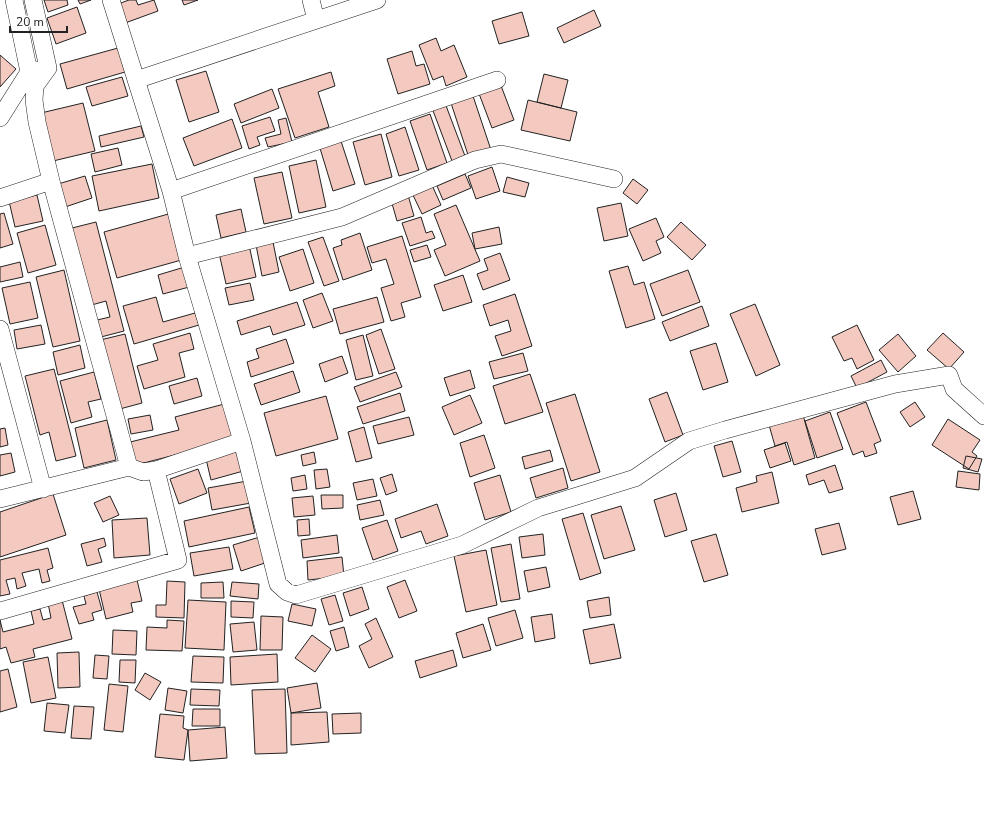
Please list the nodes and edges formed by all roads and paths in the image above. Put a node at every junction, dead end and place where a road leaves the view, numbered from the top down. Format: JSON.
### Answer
{"nodes":[{"id":1,"x":14,"y":0,"type":"edge"},
{"id":2,"x":33,"y":0,"type":"edge"},
{"id":3,"x":111,"y":0,"type":"edge"},
{"id":4,"x":311,"y":0,"type":"edge"},
{"id":5,"x":377,"y":0,"type":"edge"},
{"id":6,"x":316,"y":20,"type":"junction"},
{"id":7,"x":32,"y":79,"type":"junction"},
{"id":8,"x":136,"y":80,"type":"junction"},
{"id":9,"x":497,"y":80,"type":"dead end"},
{"id":10,"x":0,"y":118,"type":"edge"},
{"id":11,"x":614,"y":179,"type":"dead end"},
{"id":12,"x":50,"y":181,"type":"junction"},
{"id":13,"x":171,"y":191,"type":"junction"},
{"id":14,"x":0,"y":198,"type":"edge"},
{"id":15,"x":187,"y":256,"type":"junction"},
{"id":16,"x":0,"y":330,"type":"edge"},
{"id":17,"x":984,"y":416,"type":"edge"},
{"id":18,"x":242,"y":441,"type":"junction"},
{"id":19,"x":129,"y":467,"type":"junction"},
{"id":20,"x":156,"y":470,"type":"junction"},
{"id":21,"x":43,"y":489,"type":"junction"},
{"id":22,"x":0,"y":499,"type":"edge"},
{"id":23,"x":0,"y":611,"type":"edge"}],
"edges":[{"from":1,"to":7,"type":"street"},
{"from":2,"to":7,"type":"street"},
{"from":3,"to":8,"type":"street"},
{"from":4,"to":6,"type":"street"},
{"from":5,"to":6,"type":"street"},
{"from":6,"to":8,"type":"street"},
{"from":7,"to":10,"type":"street"},
{"from":7,"to":12,"type":"street"},
{"from":8,"to":13,"type":"street"},
{"from":9,"to":13,"type":"street"},
{"from":11,"to":15,"type":"street"},
{"from":12,"to":14,"type":"street"},
{"from":12,"to":19,"type":"street"},
{"from":13,"to":15,"type":"street"},
{"from":15,"to":18,"type":"street"},
{"from":16,"to":21,"type":"street"},
{"from":17,"to":18,"type":"street"},
{"from":18,"to":20,"type":"street"},
{"from":19,"to":20,"type":"street"},
{"from":19,"to":21,"type":"street"},
{"from":20,"to":23,"type":"street"},
{"from":21,"to":22,"type":"street"}]}
